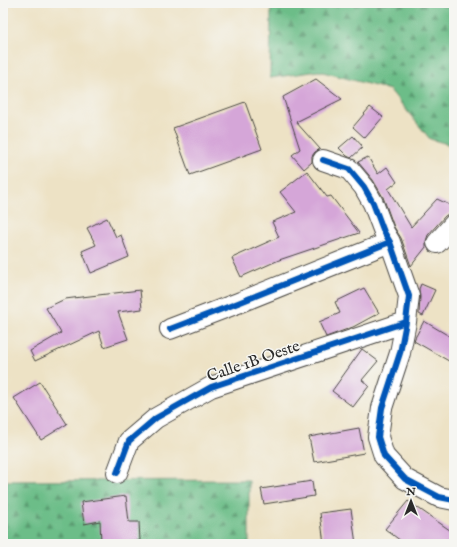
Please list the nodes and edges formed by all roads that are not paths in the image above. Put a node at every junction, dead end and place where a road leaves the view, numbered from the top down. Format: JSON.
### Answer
{"nodes":[{"id":1,"x":323,"y":160,"type":"dead end"},
{"id":2,"x":454,"y":224,"type":"edge"},
{"id":3,"x":390,"y":242,"type":"junction"},
{"id":4,"x":437,"y":243,"type":"dead end"},
{"id":5,"x":406,"y":322,"type":"junction"},
{"id":6,"x":170,"y":329,"type":"dead end"},
{"id":7,"x":117,"y":473,"type":"dead end"},
{"id":8,"x":454,"y":500,"type":"edge"}],
"edges":[{"from":1,"to":3,"type":"street"},
{"from":2,"to":4,"type":"street"},
{"from":3,"to":5,"type":"street"},
{"from":3,"to":6,"type":"street"},
{"from":5,"to":7,"type":"street","name":"Calle 1B Oeste"},
{"from":5,"to":8,"type":"street"}]}
